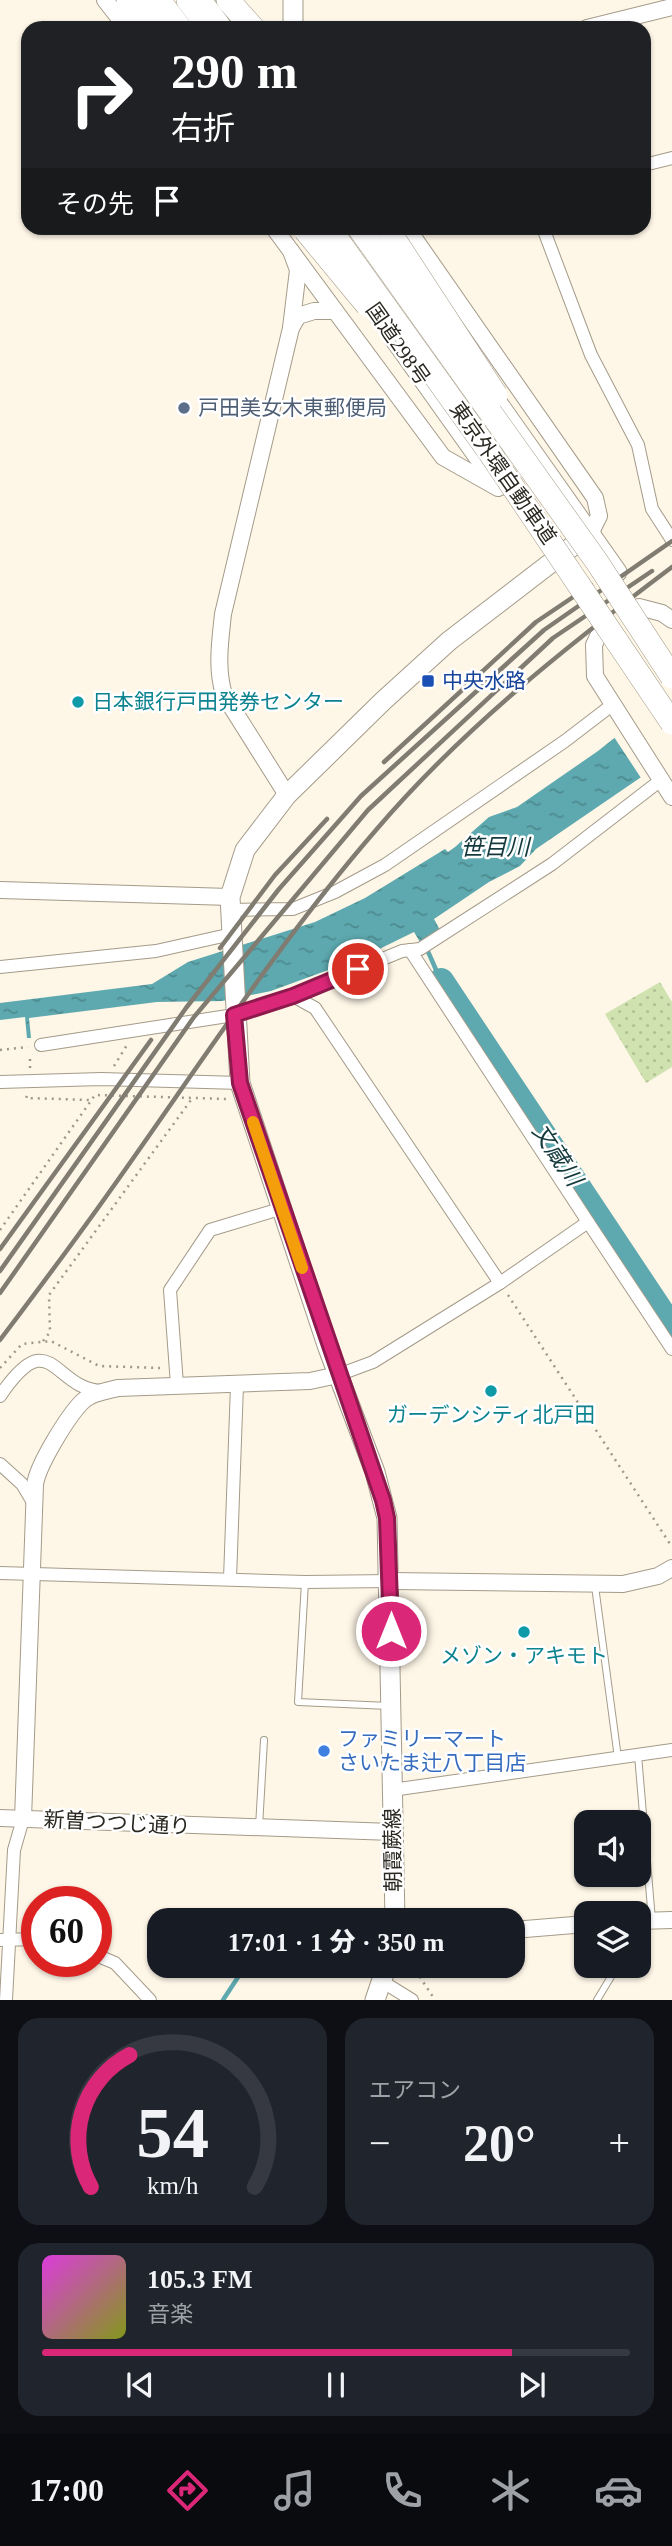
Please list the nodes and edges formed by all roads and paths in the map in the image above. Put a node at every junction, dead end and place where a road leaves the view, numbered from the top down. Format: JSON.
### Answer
{"nodes":[{"id":1,"x":105,"y":0,"type":"edge"},
{"id":2,"x":128,"y":0,"type":"edge"},
{"id":3,"x":145,"y":0,"type":"edge"},
{"id":4,"x":159,"y":0,"type":"edge"},
{"id":5,"x":188,"y":0,"type":"edge"},
{"id":6,"x":202,"y":0,"type":"edge"},
{"id":7,"x":228,"y":0,"type":"edge"},
{"id":8,"x":293,"y":0,"type":"edge"},
{"id":9,"x":672,"y":7,"type":"edge"},
{"id":10,"x":122,"y":21,"type":"edge"},
{"id":11,"x":144,"y":21,"type":"edge"},
{"id":12,"x":162,"y":21,"type":"edge"},
{"id":13,"x":175,"y":21,"type":"edge"},
{"id":14,"x":204,"y":21,"type":"edge"},
{"id":15,"x":218,"y":21,"type":"edge"},
{"id":16,"x":247,"y":21,"type":"edge"},
{"id":17,"x":293,"y":21,"type":"edge"},
{"id":18,"x":615,"y":21,"type":"edge"},
{"id":19,"x":672,"y":158,"type":"edge"},
{"id":20,"x":651,"y":163,"type":"edge"},
{"id":21,"x":279,"y":235,"type":"edge"},
{"id":22,"x":309,"y":235,"type":"edge"},
{"id":23,"x":320,"y":235,"type":"edge"},
{"id":24,"x":334,"y":235,"type":"edge"},
{"id":25,"x":364,"y":235,"type":"edge"},
{"id":26,"x":377,"y":235,"type":"edge"},
{"id":27,"x":392,"y":235,"type":"edge"},
{"id":28,"x":412,"y":235,"type":"edge"},
{"id":29,"x":546,"y":235,"type":"edge"},
{"id":30,"x":291,"y":251,"type":"junction"},
{"id":31,"x":335,"y":311,"type":"junction"},
{"id":32,"x":291,"y":328,"type":"junction"},
{"id":33,"x":490,"y":453,"type":"junction"},
{"id":34,"x":503,"y":491,"type":"junction"},
{"id":35,"x":591,"y":532,"type":"junction"},
{"id":36,"x":672,"y":540,"type":"edge"},
{"id":37,"x":553,"y":561,"type":"junction"},
{"id":38,"x":597,"y":562,"type":"junction"},
{"id":39,"x":639,"y":607,"type":"junction"},
{"id":40,"x":672,"y":620,"type":"edge"},
{"id":41,"x":600,"y":632,"type":"junction"},
{"id":42,"x":672,"y":661,"type":"edge"},
{"id":43,"x":672,"y":677,"type":"edge"},
{"id":44,"x":616,"y":710,"type":"junction"},
{"id":45,"x":672,"y":723,"type":"edge"},
{"id":46,"x":672,"y":738,"type":"edge"},
{"id":47,"x":659,"y":777,"type":"junction"},
{"id":48,"x":287,"y":795,"type":"junction"},
{"id":49,"x":672,"y":797,"type":"edge"},
{"id":50,"x":0,"y":890,"type":"edge"},
{"id":51,"x":230,"y":903,"type":"junction"},
{"id":52,"x":232,"y":940,"type":"junction"},
{"id":53,"x":410,"y":950,"type":"junction"},
{"id":54,"x":0,"y":967,"type":"edge"},
{"id":55,"x":293,"y":996,"type":"junction"},
{"id":56,"x":234,"y":1011,"type":"junction"},
{"id":57,"x":137,"y":1030,"type":"junction"},
{"id":58,"x":41,"y":1045,"type":"dead end"},
{"id":59,"x":0,"y":1050,"type":"edge"},
{"id":60,"x":114,"y":1066,"type":"dead end"},
{"id":61,"x":29,"y":1081,"type":"junction"},
{"id":62,"x":0,"y":1082,"type":"edge"},
{"id":63,"x":237,"y":1091,"type":"junction"},
{"id":64,"x":90,"y":1100,"type":"junction"},
{"id":65,"x":191,"y":1100,"type":"junction"},
{"id":66,"x":283,"y":1208,"type":"junction"},
{"id":67,"x":588,"y":1222,"type":"junction"},
{"id":68,"x":0,"y":1230,"type":"edge"},
{"id":69,"x":500,"y":1283,"type":"junction"},
{"id":70,"x":43,"y":1341,"type":"junction"},
{"id":71,"x":672,"y":1349,"type":"edge"},
{"id":72,"x":0,"y":1368,"type":"edge"},
{"id":73,"x":160,"y":1368,"type":"dead end"},
{"id":74,"x":338,"y":1375,"type":"junction"},
{"id":75,"x":177,"y":1385,"type":"junction"},
{"id":76,"x":237,"y":1385,"type":"junction"},
{"id":77,"x":106,"y":1391,"type":"junction"},
{"id":78,"x":0,"y":1396,"type":"edge"},
{"id":79,"x":46,"y":1458,"type":"junction"},
{"id":80,"x":5,"y":1468,"type":"edge"},
{"id":81,"x":34,"y":1504,"type":"junction"},
{"id":82,"x":672,"y":1547,"type":"edge"},
{"id":83,"x":672,"y":1568,"type":"edge"},
{"id":84,"x":0,"y":1573,"type":"edge"},
{"id":85,"x":32,"y":1574,"type":"junction"},
{"id":86,"x":230,"y":1579,"type":"junction"},
{"id":87,"x":391,"y":1581,"type":"junction"},
{"id":88,"x":305,"y":1582,"type":"junction"},
{"id":89,"x":595,"y":1585,"type":"junction"},
{"id":90,"x":391,"y":1706,"type":"junction"},
{"id":91,"x":264,"y":1740,"type":"dead end"},
{"id":92,"x":672,"y":1750,"type":"edge"},
{"id":93,"x":638,"y":1755,"type":"junction"},
{"id":94,"x":618,"y":1758,"type":"junction"},
{"id":95,"x":392,"y":1790,"type":"junction"},
{"id":96,"x":0,"y":1818,"type":"edge"},
{"id":97,"x":23,"y":1819,"type":"junction"},
{"id":98,"x":259,"y":1829,"type":"junction"},
{"id":99,"x":392,"y":1832,"type":"junction"},
{"id":100,"x":643,"y":1901,"type":"edge"},
{"id":101,"x":395,"y":1908,"type":"edge"},
{"id":102,"x":672,"y":1920,"type":"edge"},
{"id":103,"x":651,"y":1923,"type":"edge"},
{"id":104,"x":574,"y":1925,"type":"edge"},
{"id":105,"x":525,"y":1929,"type":"edge"},
{"id":106,"x":5,"y":1940,"type":"edge"},
{"id":107,"x":112,"y":1962,"type":"edge"},
{"id":108,"x":383,"y":1978,"type":"edge"},
{"id":109,"x":390,"y":1978,"type":"edge"},
{"id":110,"x":418,"y":1978,"type":"edge"},
{"id":111,"x":610,"y":1978,"type":"edge"},
{"id":112,"x":6,"y":2000,"type":"edge"},
{"id":113,"x":150,"y":2000,"type":"edge"},
{"id":114,"x":375,"y":2000,"type":"edge"},
{"id":115,"x":412,"y":2000,"type":"edge"},
{"id":116,"x":435,"y":2000,"type":"edge"},
{"id":117,"x":597,"y":2000,"type":"edge"}],
"edges":[{"from":1,"to":10,"type":"street"},
{"from":2,"to":11,"type":"highway"},
{"from":3,"to":12,"type":"main road"},
{"from":4,"to":13,"type":"highway"},
{"from":5,"to":14,"type":"highway"},
{"from":6,"to":15,"type":"main road"},
{"from":7,"to":16,"type":"highway"},
{"from":8,"to":17,"type":"main road"},
{"from":9,"to":18,"type":"street"},
{"from":19,"to":20,"type":"street"},
{"from":21,"to":30,"type":"street"},
{"from":22,"to":33,"type":"highway","bridge":true},
{"from":23,"to":34,"type":"main road","name":"国道298号"},
{"from":24,"to":33,"type":"highway","name":"東京外環自動車道","bridge":true},
{"from":25,"to":38,"type":"highway","name":"東京外環自動車道","bridge":true},
{"from":26,"to":35,"type":"main road"},
{"from":27,"to":38,"type":"highway","bridge":true},
{"from":28,"to":35,"type":"street"},
{"from":29,"to":36,"type":"street"},
{"from":30,"to":31,"type":"street"},
{"from":30,"to":32,"type":"street"},
{"from":31,"to":32,"type":"street"},
{"from":31,"to":34,"type":"street"},
{"from":32,"to":48,"type":"street"},
{"from":33,"to":45,"type":"highway","name":"東京外環自動車道","bridge":true},
{"from":34,"to":37,"type":"main road","name":"国道298号"},
{"from":35,"to":37,"type":"main road"},
{"from":35,"to":39,"type":"main road"},
{"from":37,"to":41,"type":"main road","name":"国道298号"},
{"from":37,"to":48,"type":"main road"},
{"from":38,"to":43,"type":"highway","name":"東京外環自動車道","bridge":true},
{"from":39,"to":40,"type":"street"},
{"from":39,"to":42,"type":"main road"},
{"from":41,"to":44,"type":"street"},
{"from":41,"to":46,"type":"main road","name":"国道298号"},
{"from":44,"to":47,"type":"street"},
{"from":44,"to":51,"type":"street"},
{"from":47,"to":49,"type":"street"},
{"from":47,"to":53,"type":"street"},
{"from":48,"to":51,"type":"main road"},
{"from":50,"to":51,"type":"street"},
{"from":51,"to":52,"type":"main road","name":"朝霞蕨線"},
{"from":52,"to":54,"type":"street"},
{"from":52,"to":56,"type":"main road","name":"朝霞蕨線"},
{"from":53,"to":55,"type":"street"},
{"from":53,"to":67,"type":"street"},
{"from":55,"to":56,"type":"street"},
{"from":55,"to":69,"type":"street"},
{"from":56,"to":57,"type":"street"},
{"from":56,"to":63,"type":"main road","name":"朝霞蕨線"},
{"from":57,"to":58,"type":"street"},
{"from":57,"to":60,"type":"path"},
{"from":59,"to":61,"type":"path"},
{"from":61,"to":62,"type":"street"},
{"from":61,"to":63,"type":"street"},
{"from":61,"to":64,"type":"path"},
{"from":63,"to":65,"type":"path"},
{"from":63,"to":66,"type":"main road","name":"朝霞蕨線"},
{"from":64,"to":65,"type":"path"},
{"from":64,"to":68,"type":"path"},
{"from":65,"to":70,"type":"path"},
{"from":66,"to":74,"type":"main road","name":"朝霞蕨線"},
{"from":66,"to":75,"type":"street"},
{"from":67,"to":69,"type":"street"},
{"from":67,"to":71,"type":"street"},
{"from":69,"to":74,"type":"street"},
{"from":69,"to":82,"type":"path"},
{"from":70,"to":72,"type":"path"},
{"from":70,"to":73,"type":"path"},
{"from":74,"to":76,"type":"street"},
{"from":74,"to":87,"type":"main road","name":"朝霞蕨線"},
{"from":75,"to":76,"type":"street"},
{"from":75,"to":77,"type":"street"},
{"from":76,"to":86,"type":"street"},
{"from":77,"to":78,"type":"street"},
{"from":77,"to":79,"type":"street"},
{"from":79,"to":80,"type":"street"},
{"from":79,"to":81,"type":"street"},
{"from":80,"to":81,"type":"street"},
{"from":81,"to":85,"type":"street"},
{"from":83,"to":89,"type":"street"},
{"from":84,"to":85,"type":"street"},
{"from":85,"to":86,"type":"street"},
{"from":85,"to":97,"type":"street"},
{"from":86,"to":88,"type":"street"},
{"from":87,"to":88,"type":"street"},
{"from":87,"to":89,"type":"street"},
{"from":87,"to":90,"type":"main road","name":"朝霞蕨線"},
{"from":88,"to":90,"type":"lane"},
{"from":89,"to":94,"type":"lane"},
{"from":90,"to":95,"type":"main road","name":"朝霞蕨線"},
{"from":91,"to":98,"type":"lane"},
{"from":92,"to":93,"type":"street"},
{"from":93,"to":94,"type":"street"},
{"from":93,"to":100,"type":"lane"},
{"from":94,"to":95,"type":"street"},
{"from":95,"to":99,"type":"main road","name":"朝霞蕨線"},
{"from":96,"to":97,"type":"street","name":"新曽つつじ通り"},
{"from":97,"to":98,"type":"street","name":"新曽つつじ通り"},
{"from":97,"to":106,"type":"street"},
{"from":98,"to":99,"type":"street","name":"新曽つつじ通り"},
{"from":99,"to":101,"type":"main road","name":"朝霞蕨線"},
{"from":102,"to":103,"type":"street"},
{"from":104,"to":105,"type":"street"},
{"from":106,"to":112,"type":"street"},
{"from":107,"to":113,"type":"street"},
{"from":108,"to":114,"type":"main road"},
{"from":109,"to":115,"type":"street"},
{"from":110,"to":116,"type":"path"},
{"from":111,"to":117,"type":"lane"}]}
